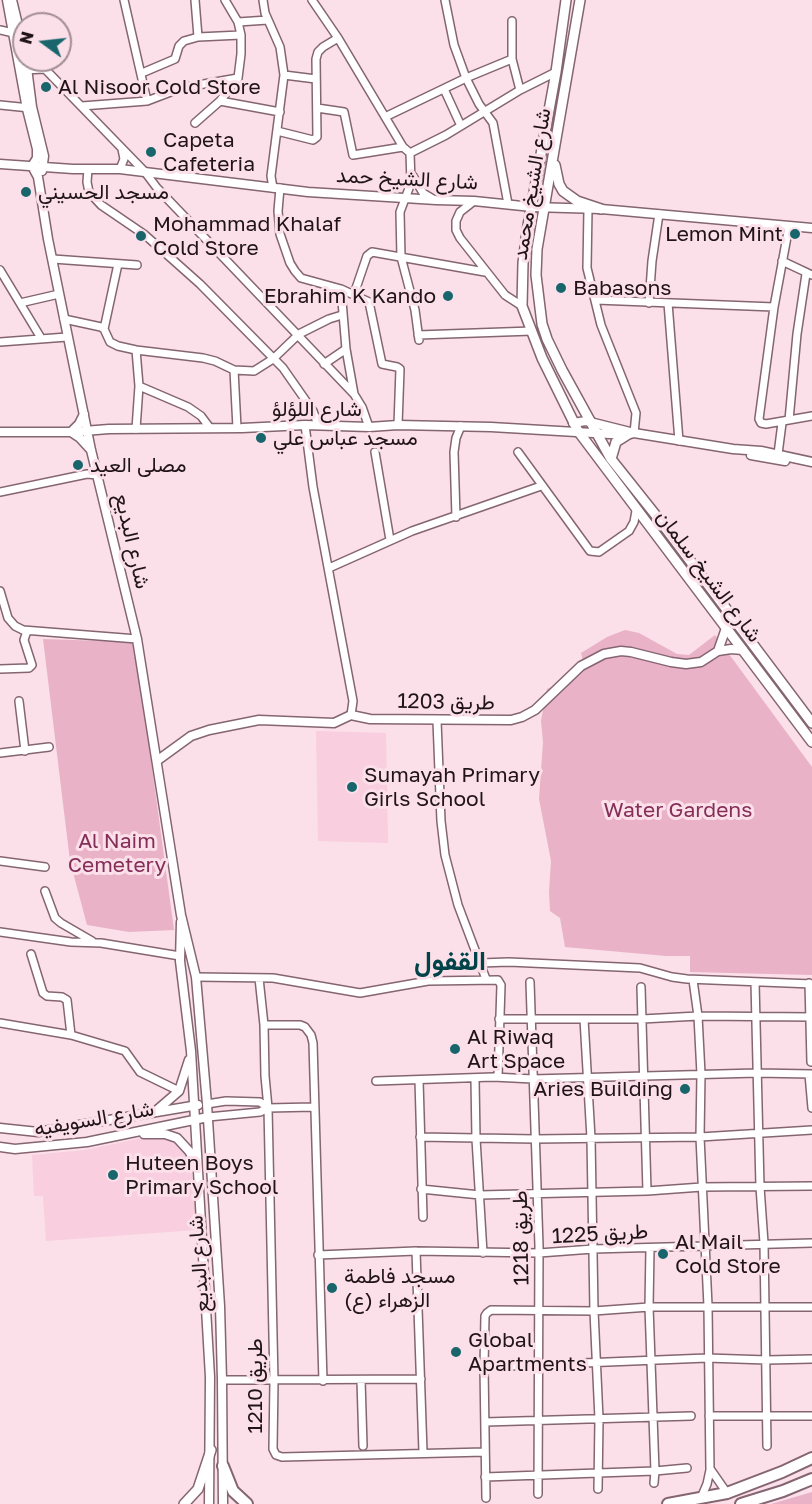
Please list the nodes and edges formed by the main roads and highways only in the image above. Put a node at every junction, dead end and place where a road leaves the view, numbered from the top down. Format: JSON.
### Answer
{"nodes":[{"id":1,"x":566,"y":0,"type":"edge"},
{"id":2,"x":580,"y":0,"type":"edge"},
{"id":3,"x":554,"y":159,"type":"junction"},
{"id":4,"x":601,"y":209,"type":"road end"},
{"id":5,"x":576,"y":427,"type":"joint"},
{"id":6,"x":597,"y":432,"type":"joint"},
{"id":7,"x":631,"y":434,"type":"road end"},
{"id":8,"x":611,"y":459,"type":"junction"},
{"id":9,"x":812,"y":723,"type":"edge"},
{"id":10,"x":812,"y":742,"type":"edge"},
{"id":11,"x":211,"y":1450,"type":"road end"},
{"id":12,"x":812,"y":1458,"type":"edge"},
{"id":13,"x":223,"y":1466,"type":"road end"},
{"id":14,"x":812,"y":1479,"type":"edge"},
{"id":15,"x":184,"y":1504,"type":"edge"},
{"id":16,"x":247,"y":1504,"type":"edge"},
{"id":17,"x":668,"y":1504,"type":"edge"},
{"id":18,"x":741,"y":1504,"type":"edge"}],
"edges":[{"from":1,"to":5,"type":"main road","name":"شارع الشيخ محمد"},
{"from":2,"to":3,"type":"main road","name":"شارع الشيخ محمد"},
{"from":3,"to":4,"type":"main road"},
{"from":3,"to":6,"type":"main road","name":"شارع الشيخ محمد"},
{"from":5,"to":10,"type":"main road","name":"شارع الشيخ سلمان"},
{"from":6,"to":8,"type":"main road","name":"شارع الشيخ سلمان"},
{"from":7,"to":8,"type":"main road"},
{"from":8,"to":9,"type":"main road","name":"شارع الشيخ سلمان"},
{"from":11,"to":15,"type":"main road"},
{"from":12,"to":17,"type":"main road"},
{"from":13,"to":16,"type":"main road"},
{"from":14,"to":18,"type":"main road"}]}
